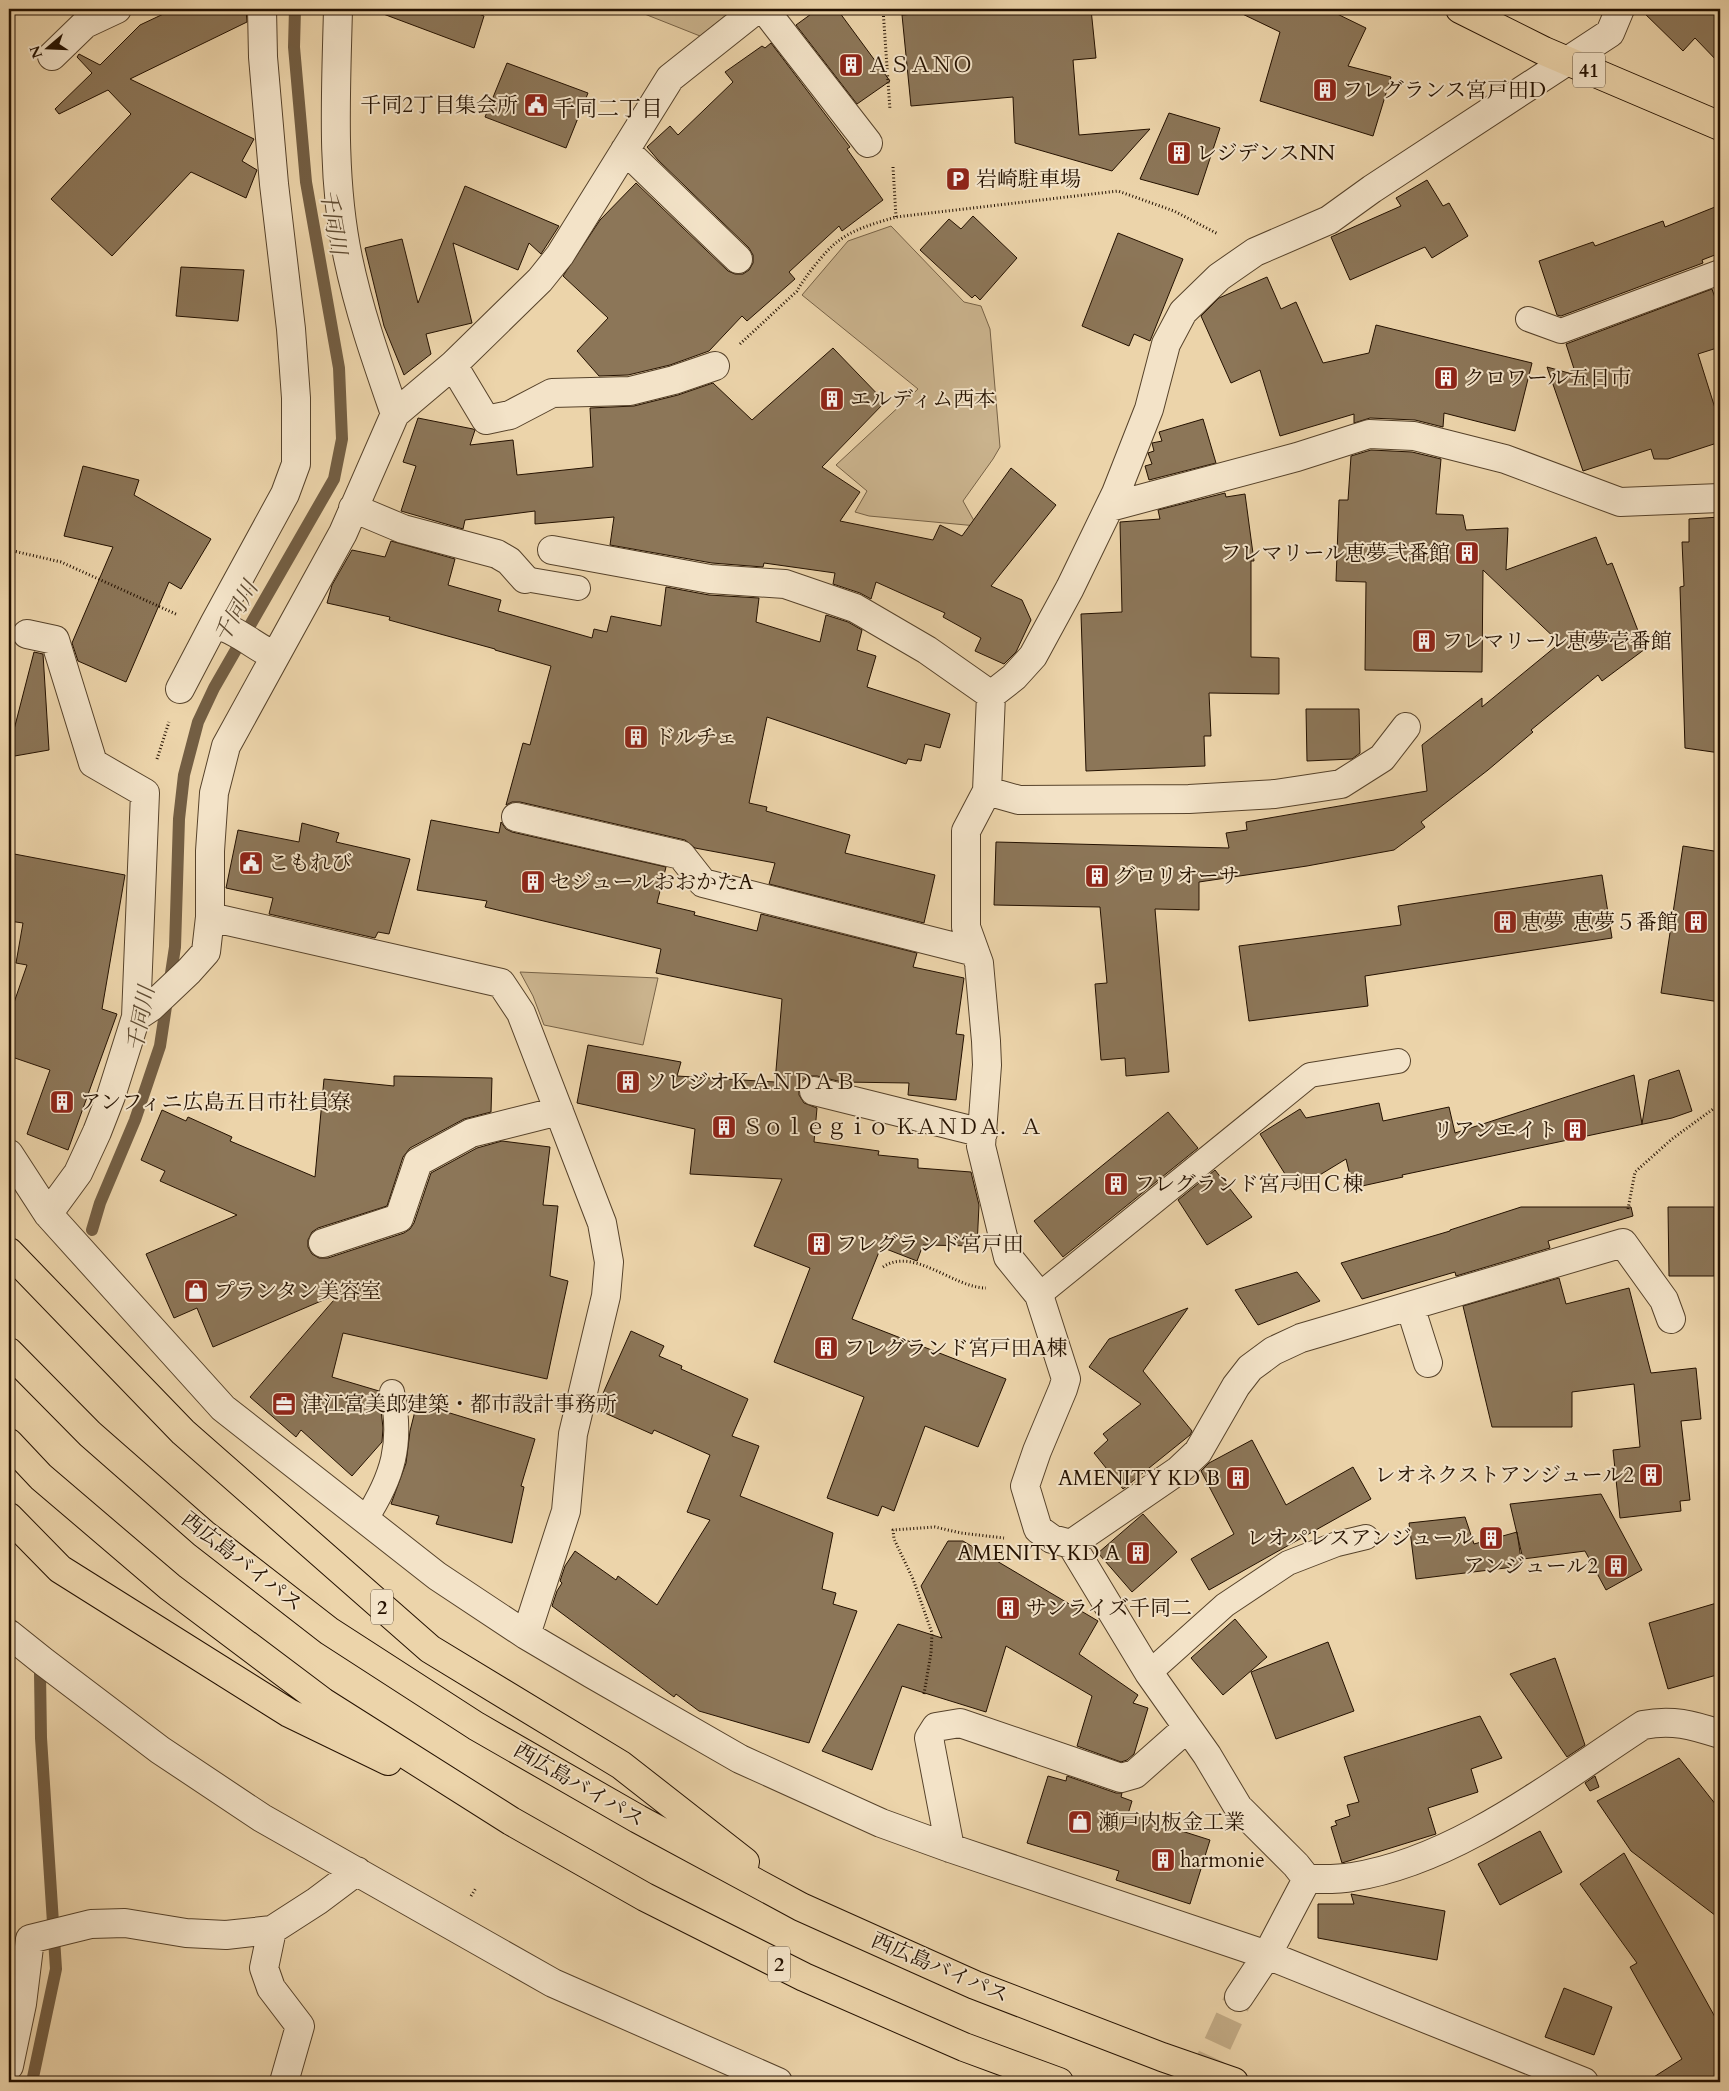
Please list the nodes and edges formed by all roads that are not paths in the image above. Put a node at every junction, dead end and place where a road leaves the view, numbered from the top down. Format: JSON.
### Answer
{"nodes":[{"id":1,"x":116,"y":9,"type":"edge"},
{"id":2,"x":262,"y":9,"type":"edge"},
{"id":3,"x":338,"y":9,"type":"edge"},
{"id":4,"x":757,"y":9,"type":"edge"},
{"id":5,"x":764,"y":9,"type":"edge"},
{"id":6,"x":1460,"y":9,"type":"edge"},
{"id":7,"x":1620,"y":9,"type":"edge"},
{"id":8,"x":52,"y":56,"type":"dead end"},
{"id":9,"x":1569,"y":61,"type":"junction"},
{"id":10,"x":1720,"y":126,"type":"edge"},
{"id":11,"x":868,"y":143,"type":"dead end"},
{"id":12,"x":625,"y":150,"type":"junction"},
{"id":13,"x":738,"y":259,"type":"dead end"},
{"id":14,"x":1720,"y":272,"type":"edge"},
{"id":15,"x":1528,"y":319,"type":"dead end"},
{"id":16,"x":453,"y":366,"type":"junction"},
{"id":17,"x":716,"y":366,"type":"road end"},
{"id":18,"x":395,"y":414,"type":"junction"},
{"id":19,"x":1720,"y":498,"type":"edge"},
{"id":20,"x":353,"y":508,"type":"junction"},
{"id":21,"x":1110,"y":508,"type":"junction"},
{"id":22,"x":552,"y":550,"type":"dead end"},
{"id":23,"x":525,"y":579,"type":"joint"},
{"id":24,"x":578,"y":588,"type":"dead end"},
{"id":25,"x":216,"y":627,"type":"junction"},
{"id":26,"x":27,"y":634,"type":"dead end"},
{"id":27,"x":268,"y":653,"type":"junction"},
{"id":28,"x":180,"y":689,"type":"road end"},
{"id":29,"x":991,"y":696,"type":"junction"},
{"id":30,"x":1406,"y":727,"type":"dead end"},
{"id":31,"x":988,"y":791,"type":"junction"},
{"id":32,"x":516,"y":817,"type":"dead end"},
{"id":33,"x":210,"y":917,"type":"junction"},
{"id":34,"x":975,"y":952,"type":"junction"},
{"id":35,"x":143,"y":1012,"type":"junction"},
{"id":36,"x":1398,"y":1062,"type":"dead end"},
{"id":37,"x":814,"y":1091,"type":"dead end"},
{"id":38,"x":559,"y":1111,"type":"junction"},
{"id":39,"x":983,"y":1133,"type":"junction"},
{"id":40,"x":9,"y":1154,"type":"edge"},
{"id":41,"x":48,"y":1214,"type":"junction"},
{"id":42,"x":322,"y":1243,"type":"dead end"},
{"id":43,"x":9,"y":1252,"type":"edge"},
{"id":44,"x":1039,"y":1295,"type":"junction"},
{"id":45,"x":1410,"y":1306,"type":"junction"},
{"id":46,"x":1671,"y":1319,"type":"dead end"},
{"id":47,"x":9,"y":1352,"type":"edge"},
{"id":48,"x":1428,"y":1363,"type":"dead end"},
{"id":49,"x":392,"y":1392,"type":"dead end"},
{"id":50,"x":9,"y":1444,"type":"edge"},
{"id":51,"x":9,"y":1518,"type":"edge"},
{"id":52,"x":365,"y":1520,"type":"junction"},
{"id":53,"x":1366,"y":1537,"type":"dead end"},
{"id":54,"x":1071,"y":1544,"type":"junction"},
{"id":55,"x":9,"y":1634,"type":"edge"},
{"id":56,"x":526,"y":1635,"type":"junction"},
{"id":57,"x":1149,"y":1673,"type":"junction"},
{"id":58,"x":1187,"y":1728,"type":"junction"},
{"id":59,"x":1720,"y":1734,"type":"edge"},
{"id":60,"x":511,"y":1821,"type":"junction"},
{"id":61,"x":950,"y":1848,"type":"junction"},
{"id":62,"x":358,"y":1871,"type":"junction"},
{"id":63,"x":1307,"y":1879,"type":"junction"},
{"id":64,"x":801,"y":1907,"type":"junction"},
{"id":65,"x":272,"y":1930,"type":"junction"},
{"id":66,"x":1267,"y":1956,"type":"junction"},
{"id":67,"x":1239,"y":1997,"type":"tunnel mouth"},
{"id":68,"x":9,"y":2066,"type":"edge"},
{"id":69,"x":284,"y":2082,"type":"edge"},
{"id":70,"x":778,"y":2082,"type":"edge"},
{"id":71,"x":1059,"y":2082,"type":"edge"},
{"id":72,"x":1234,"y":2082,"type":"edge"},
{"id":73,"x":1584,"y":2082,"type":"edge"}],
"edges":[{"from":1,"to":8,"type":"street"},
{"from":2,"to":25,"type":"street"},
{"from":3,"to":18,"type":"street"},
{"from":4,"to":12,"type":"street"},
{"from":5,"to":11,"type":"street"},
{"from":6,"to":9,"type":"main road","number":"41"},
{"from":7,"to":9,"type":"street"},
{"from":9,"to":10,"type":"main road","number":"41"},
{"from":9,"to":21,"type":"street"},
{"from":12,"to":13,"type":"street"},
{"from":12,"to":16,"type":"street"},
{"from":14,"to":15,"type":"lane"},
{"from":16,"to":17,"type":"street"},
{"from":16,"to":18,"type":"street"},
{"from":18,"to":20,"type":"street"},
{"from":19,"to":21,"type":"street"},
{"from":20,"to":23,"type":"street"},
{"from":20,"to":27,"type":"street"},
{"from":21,"to":29,"type":"street"},
{"from":22,"to":29,"type":"street"},
{"from":23,"to":24,"type":"lane"},
{"from":25,"to":27,"type":"street"},
{"from":25,"to":28,"type":"street"},
{"from":26,"to":35,"type":"street"},
{"from":27,"to":33,"type":"street"},
{"from":29,"to":31,"type":"street"},
{"from":30,"to":31,"type":"street"},
{"from":31,"to":34,"type":"street"},
{"from":32,"to":34,"type":"street"},
{"from":33,"to":35,"type":"street"},
{"from":33,"to":38,"type":"street"},
{"from":34,"to":39,"type":"street"},
{"from":35,"to":41,"type":"street"},
{"from":36,"to":44,"type":"lane"},
{"from":37,"to":39,"type":"street"},
{"from":38,"to":42,"type":"street"},
{"from":38,"to":56,"type":"street"},
{"from":39,"to":44,"type":"street"},
{"from":40,"to":41,"type":"street"},
{"from":41,"to":52,"type":"street"},
{"from":43,"to":64,"type":"main road","number":"2"},
{"from":44,"to":54,"type":"street"},
{"from":45,"to":46,"type":"street"},
{"from":45,"to":48,"type":"street"},
{"from":45,"to":54,"type":"street"},
{"from":47,"to":64,"type":"main road","name":"西広島バイパス","number":"2"},
{"from":49,"to":52,"type":"lane"},
{"from":50,"to":60,"type":"main road","number":"2"},
{"from":51,"to":60,"type":"main road","number":"2"},
{"from":52,"to":56,"type":"street"},
{"from":53,"to":57,"type":"lane"},
{"from":54,"to":57,"type":"street"},
{"from":55,"to":62,"type":"street"},
{"from":56,"to":61,"type":"street"},
{"from":57,"to":58,"type":"street"},
{"from":58,"to":61,"type":"street"},
{"from":58,"to":63,"type":"street"},
{"from":59,"to":63,"type":"street"},
{"from":60,"to":71,"type":"main road","number":"2"},
{"from":61,"to":66,"type":"street"},
{"from":62,"to":65,"type":"street"},
{"from":62,"to":70,"type":"street"},
{"from":63,"to":66,"type":"street"},
{"from":64,"to":72,"type":"main road","name":"西広島バイパス","number":"2"},
{"from":65,"to":68,"type":"street"},
{"from":65,"to":69,"type":"street"},
{"from":66,"to":67,"type":"street"},
{"from":66,"to":73,"type":"street"}]}
